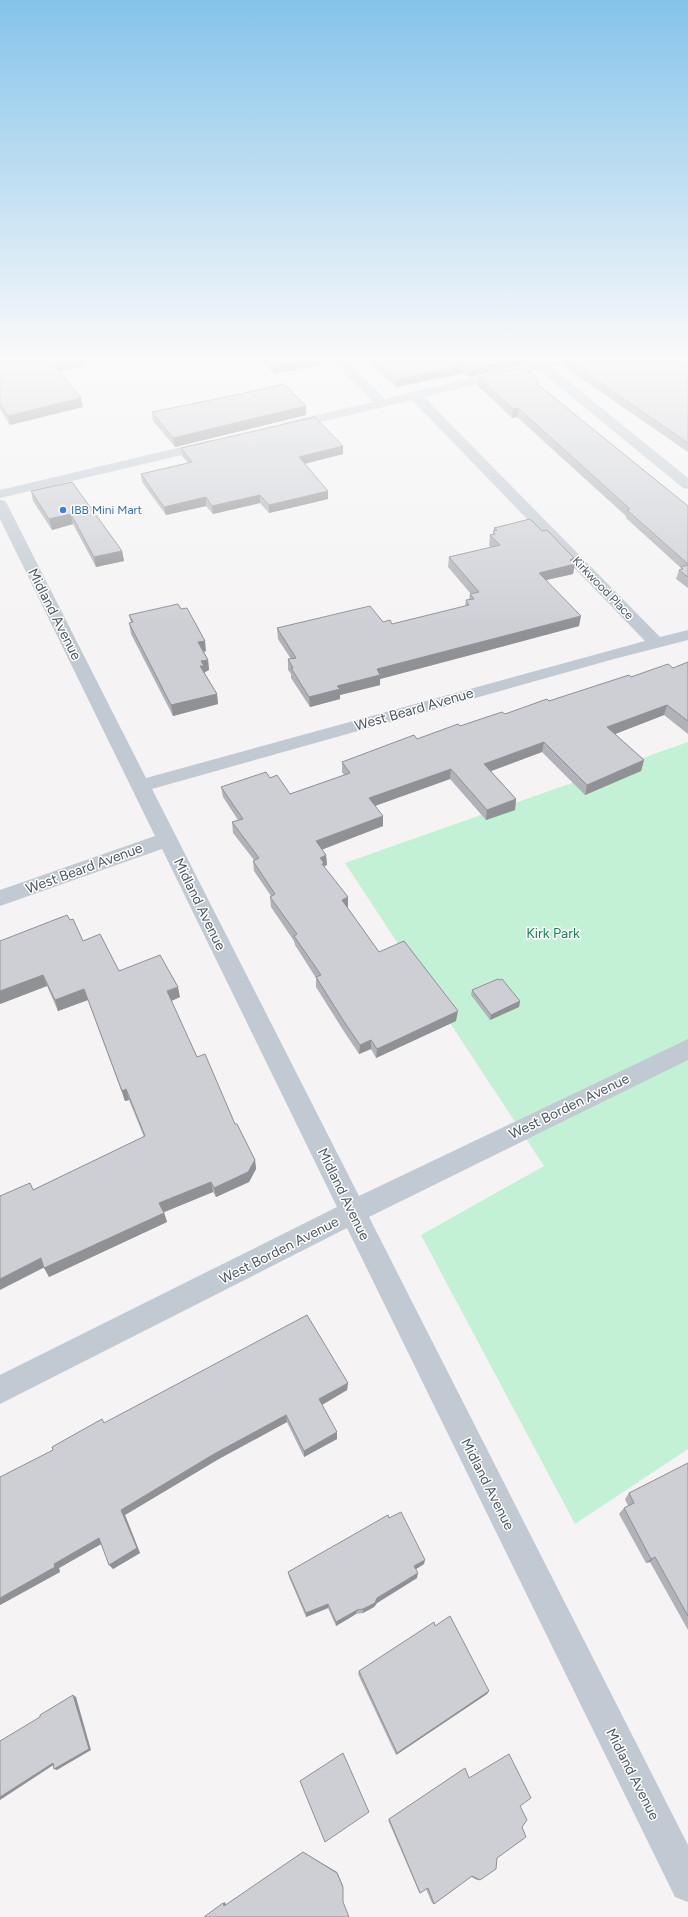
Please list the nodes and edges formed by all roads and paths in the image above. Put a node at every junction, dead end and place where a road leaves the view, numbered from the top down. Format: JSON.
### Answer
{"nodes":[{"id":1,"x":187,"y":449,"type":"edge"},
{"id":2,"x":467,"y":449,"type":"edge"},
{"id":3,"x":644,"y":449,"type":"edge"},
{"id":4,"x":688,"y":485,"type":"edge"},
{"id":5,"x":0,"y":494,"type":"edge"},
{"id":6,"x":0,"y":504,"type":"edge"},
{"id":7,"x":688,"y":635,"type":"edge"},
{"id":8,"x":657,"y":643,"type":"junction"},
{"id":9,"x":141,"y":786,"type":"junction"},
{"id":10,"x":168,"y":838,"type":"junction"},
{"id":11,"x":0,"y":898,"type":"edge"},
{"id":12,"x":688,"y":1049,"type":"edge"},
{"id":13,"x":353,"y":1212,"type":"junction"},
{"id":14,"x":0,"y":1390,"type":"edge"},
{"id":15,"x":688,"y":1884,"type":"edge"}],
"edges":[{"from":1,"to":5,"type":"street"},
{"from":2,"to":8,"type":"street","name":"Kirkwood Place"},
{"from":3,"to":4,"type":"street"},
{"from":6,"to":9,"type":"street","name":"Midland Avenue"},
{"from":7,"to":8,"type":"street","name":"West Beard Avenue"},
{"from":8,"to":9,"type":"street","name":"West Beard Avenue"},
{"from":9,"to":10,"type":"street","name":"Midland Avenue"},
{"from":10,"to":11,"type":"street","name":"West Beard Avenue"},
{"from":10,"to":13,"type":"street","name":"Midland Avenue"},
{"from":12,"to":13,"type":"street","name":"West Borden Avenue"},
{"from":13,"to":14,"type":"street","name":"West Borden Avenue"},
{"from":13,"to":15,"type":"street","name":"Midland Avenue"}]}
